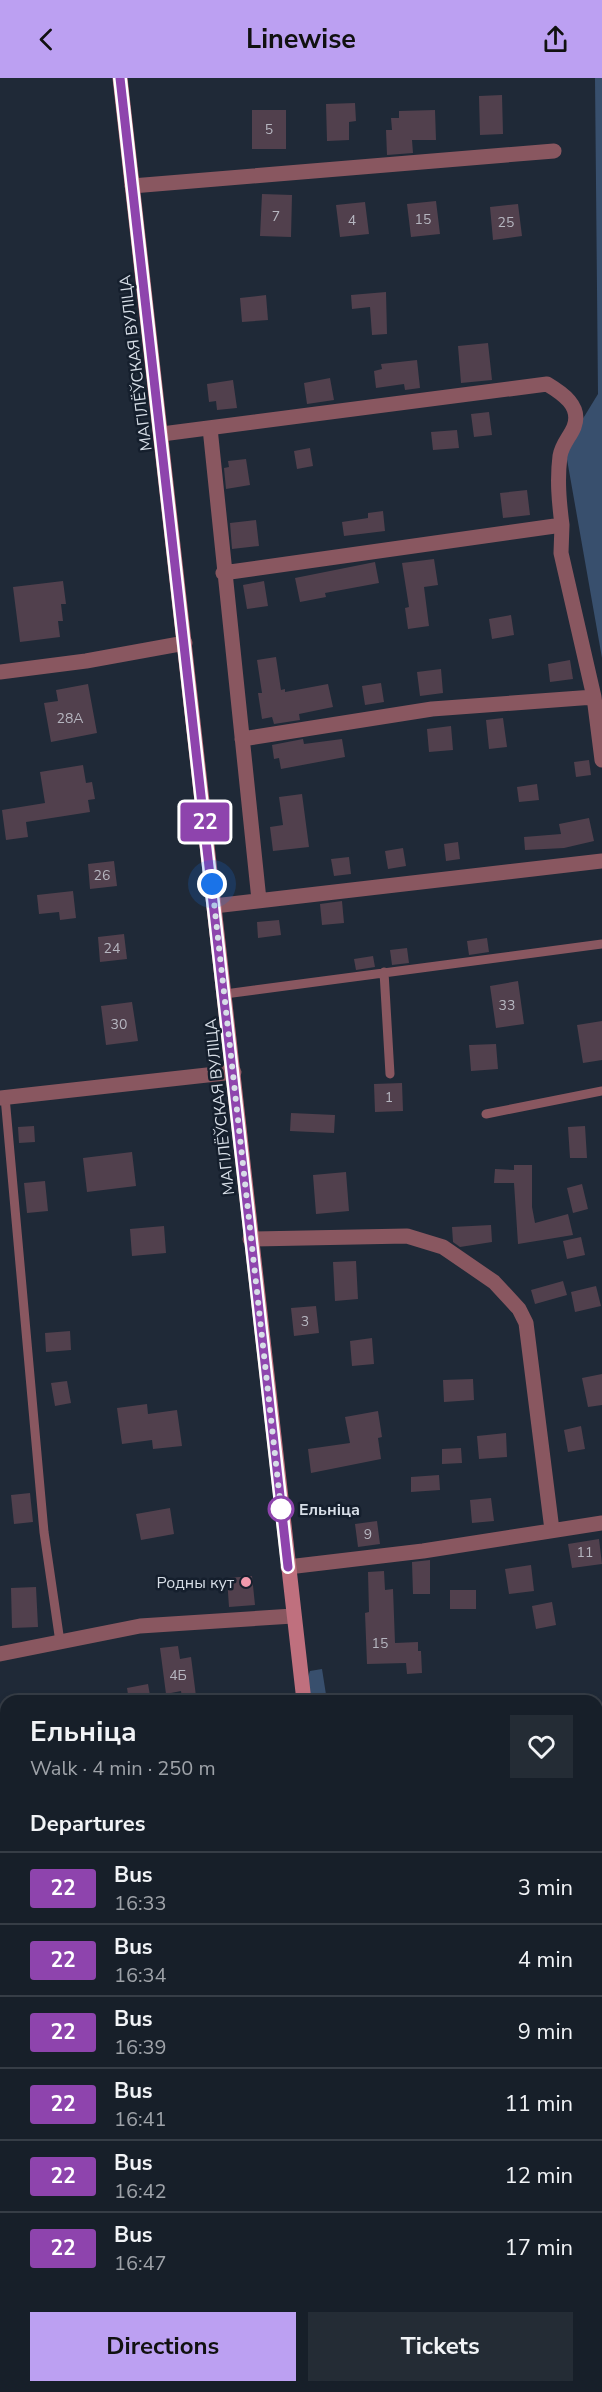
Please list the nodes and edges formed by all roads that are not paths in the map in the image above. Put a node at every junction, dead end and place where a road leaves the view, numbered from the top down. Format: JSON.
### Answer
{"nodes":[{"id":1,"x":120,"y":78,"type":"edge"},
{"id":2,"x":554,"y":151,"type":"dead end"},
{"id":3,"x":132,"y":186,"type":"junction"},
{"id":4,"x":210,"y":428,"type":"junction"},
{"id":5,"x":162,"y":434,"type":"junction"},
{"id":6,"x":562,"y":525,"type":"junction"},
{"id":7,"x":223,"y":573,"type":"junction"},
{"id":8,"x":185,"y":643,"type":"junction"},
{"id":9,"x":0,"y":672,"type":"edge"},
{"id":10,"x":594,"y":697,"type":"junction"},
{"id":11,"x":242,"y":739,"type":"junction"},
{"id":12,"x":602,"y":760,"type":"edge"},
{"id":13,"x":602,"y":861,"type":"edge"},
{"id":14,"x":259,"y":900,"type":"junction"},
{"id":15,"x":214,"y":906,"type":"junction"},
{"id":16,"x":602,"y":944,"type":"edge"},
{"id":17,"x":384,"y":972,"type":"junction"},
{"id":18,"x":225,"y":994,"type":"junction"},
{"id":19,"x":234,"y":1072,"type":"junction"},
{"id":20,"x":390,"y":1074,"type":"dead end"},
{"id":21,"x":602,"y":1091,"type":"edge"},
{"id":22,"x":3,"y":1098,"type":"edge"},
{"id":23,"x":486,"y":1114,"type":"dead end"},
{"id":24,"x":250,"y":1239,"type":"junction"},
{"id":25,"x":602,"y":1523,"type":"edge"},
{"id":26,"x":552,"y":1530,"type":"junction"},
{"id":27,"x":288,"y":1567,"type":"junction"},
{"id":28,"x":293,"y":1616,"type":"junction"},
{"id":29,"x":60,"y":1642,"type":"junction"},
{"id":30,"x":0,"y":1654,"type":"edge"},
{"id":31,"x":303,"y":1695,"type":"edge"}],
"edges":[{"from":1,"to":3,"type":"main road","name":"МАГІЛЁЎСКАЯ ВУЛІЦА"},
{"from":2,"to":3,"type":"street"},
{"from":3,"to":5,"type":"main road","name":"МАГІЛЁЎСКАЯ ВУЛІЦА"},
{"from":4,"to":5,"type":"street"},
{"from":4,"to":6,"type":"street"},
{"from":4,"to":7,"type":"street"},
{"from":5,"to":8,"type":"main road","name":"МАГІЛЁЎСКАЯ ВУЛІЦА"},
{"from":6,"to":7,"type":"street"},
{"from":6,"to":10,"type":"street"},
{"from":7,"to":11,"type":"street"},
{"from":8,"to":9,"type":"street"},
{"from":8,"to":15,"type":"main road","name":"МАГІЛЁЎСКАЯ ВУЛІЦА"},
{"from":10,"to":11,"type":"street"},
{"from":10,"to":12,"type":"street"},
{"from":11,"to":14,"type":"street"},
{"from":13,"to":14,"type":"street"},
{"from":14,"to":15,"type":"street"},
{"from":15,"to":18,"type":"main road","name":"МАГІЛЁЎСКАЯ ВУЛІЦА"},
{"from":16,"to":17,"type":"lane"},
{"from":17,"to":18,"type":"lane"},
{"from":17,"to":20,"type":"lane"},
{"from":18,"to":19,"type":"main road","name":"МАГІЛЁЎСКАЯ ВУЛІЦА"},
{"from":19,"to":22,"type":"street"},
{"from":19,"to":24,"type":"main road","name":"МАГІЛЁЎСКАЯ ВУЛІЦА"},
{"from":21,"to":23,"type":"lane"},
{"from":22,"to":29,"type":"lane"},
{"from":24,"to":26,"type":"street"},
{"from":24,"to":27,"type":"main road","name":"МАГІЛЁЎСКАЯ ВУЛІЦА"},
{"from":25,"to":26,"type":"street"},
{"from":26,"to":27,"type":"street"},
{"from":27,"to":28,"type":"main road","name":"МАГІЛЁЎСКАЯ ВУЛІЦА"},
{"from":28,"to":29,"type":"street"},
{"from":28,"to":31,"type":"main road","name":"МАГІЛЁЎСКАЯ ВУЛІЦА"},
{"from":29,"to":30,"type":"street"}]}
